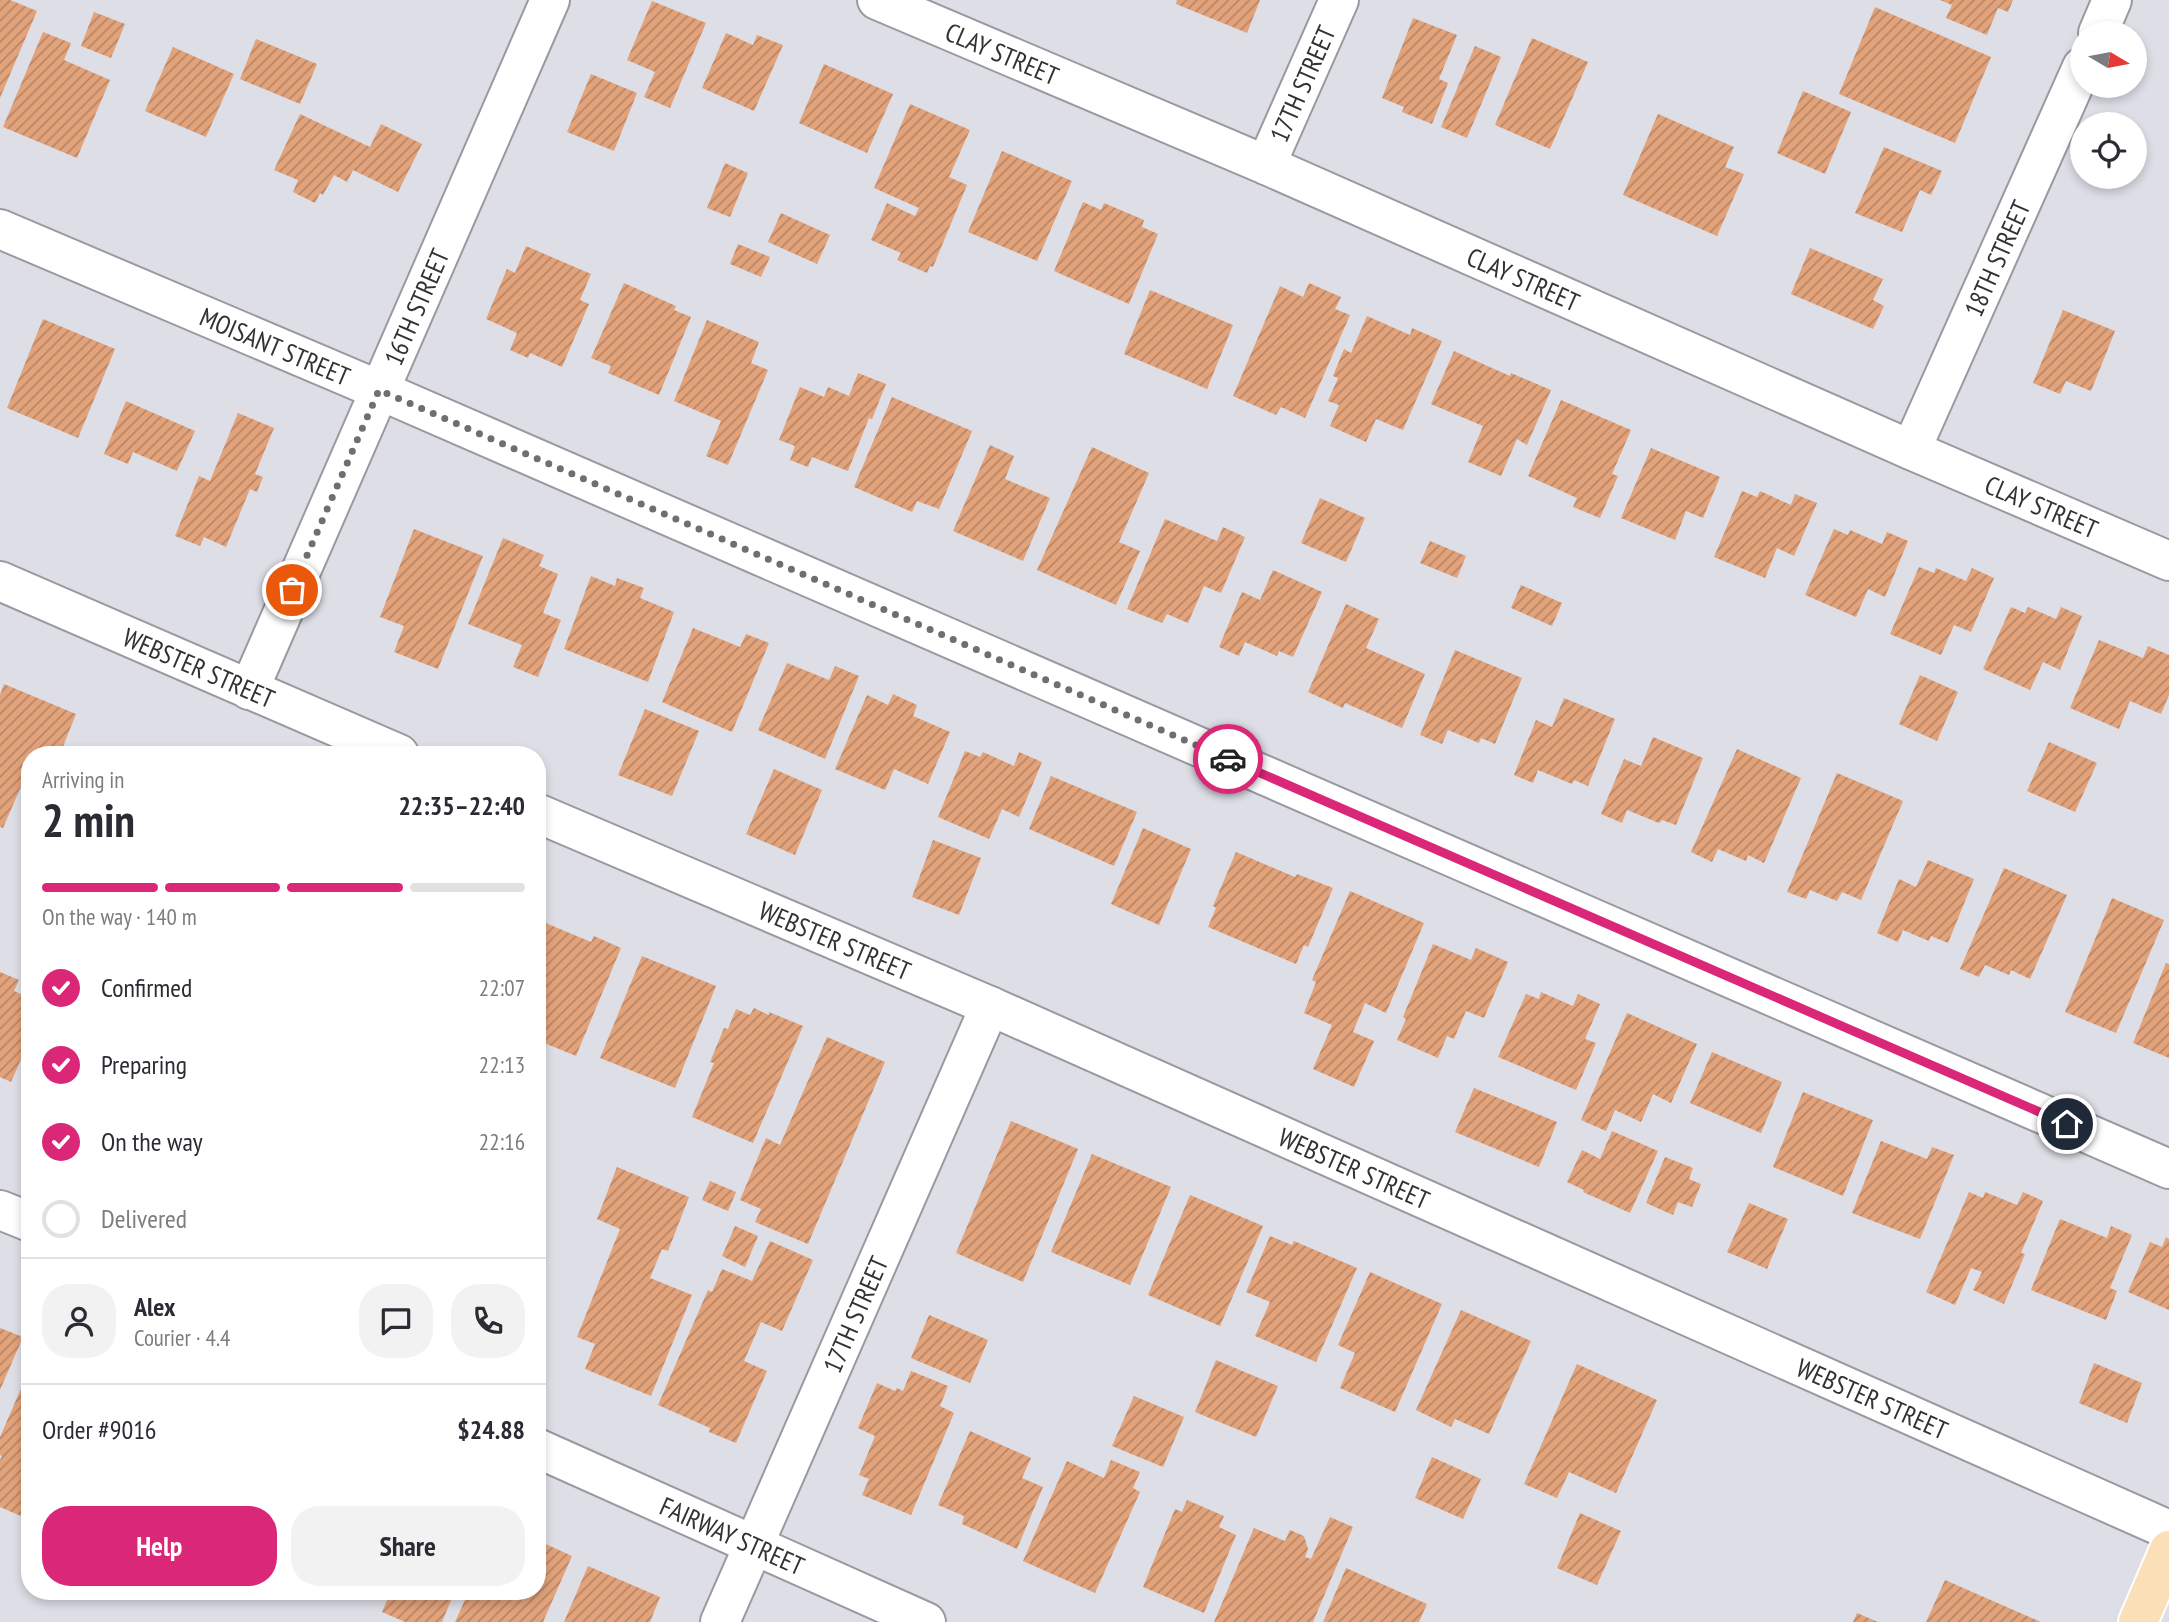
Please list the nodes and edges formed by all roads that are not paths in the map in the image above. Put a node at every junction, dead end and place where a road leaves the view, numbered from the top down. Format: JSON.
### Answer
{"nodes":[{"id":1,"x":550,"y":0,"type":"edge"},
{"id":2,"x":877,"y":0,"type":"edge"},
{"id":3,"x":1339,"y":0,"type":"edge"},
{"id":4,"x":2112,"y":0,"type":"edge"},
{"id":5,"x":2103,"y":21,"type":"edge"},
{"id":6,"x":2070,"y":94,"type":"edge"},
{"id":7,"x":1266,"y":165,"type":"junction"},
{"id":8,"x":0,"y":229,"type":"edge"},
{"id":9,"x":379,"y":390,"type":"junction"},
{"id":10,"x":1911,"y":450,"type":"junction"},
{"id":11,"x":2169,"y":561,"type":"edge"},
{"id":12,"x":0,"y":581,"type":"edge"},
{"id":13,"x":249,"y":690,"type":"junction"},
{"id":14,"x":380,"y":746,"type":"edge"},
{"id":15,"x":546,"y":817,"type":"edge"},
{"id":16,"x":990,"y":1006,"type":"junction"},
{"id":17,"x":2169,"y":1169,"type":"edge"},
{"id":18,"x":0,"y":1210,"type":"edge"},
{"id":19,"x":21,"y":1218,"type":"edge"},
{"id":20,"x":546,"y":1452,"type":"edge"},
{"id":21,"x":2169,"y":1530,"type":"edge"},
{"id":22,"x":754,"y":1546,"type":"junction"},
{"id":23,"x":2169,"y":1550,"type":"edge"},
{"id":24,"x":720,"y":1622,"type":"edge"},
{"id":25,"x":926,"y":1622,"type":"edge"},
{"id":26,"x":2138,"y":1622,"type":"edge"}],
"edges":[{"from":1,"to":9,"type":"street","name":"16TH STREET"},
{"from":2,"to":7,"type":"street","name":"CLAY STREET"},
{"from":3,"to":7,"type":"street","name":"17TH STREET"},
{"from":4,"to":5,"type":"street"},
{"from":6,"to":10,"type":"street","name":"18TH STREET"},
{"from":7,"to":10,"type":"street","name":"CLAY STREET"},
{"from":8,"to":9,"type":"street","name":"MOISANT STREET"},
{"from":9,"to":13,"type":"street","name":"16TH STREET"},
{"from":9,"to":17,"type":"street","name":"MOISANT STREET"},
{"from":10,"to":11,"type":"street","name":"CLAY STREET"},
{"from":12,"to":13,"type":"street","name":"WEBSTER STREET"},
{"from":13,"to":14,"type":"street","name":"WEBSTER STREET"},
{"from":15,"to":16,"type":"street","name":"WEBSTER STREET"},
{"from":16,"to":21,"type":"street","name":"WEBSTER STREET"},
{"from":16,"to":22,"type":"street","name":"17TH STREET"},
{"from":18,"to":19,"type":"street"},
{"from":20,"to":22,"type":"street","name":"FAIRWAY STREET"},
{"from":22,"to":24,"type":"street","name":"17TH STREET"},
{"from":22,"to":25,"type":"street","name":"FAIRWAY STREET"},
{"from":23,"to":26,"type":"main road"}]}
